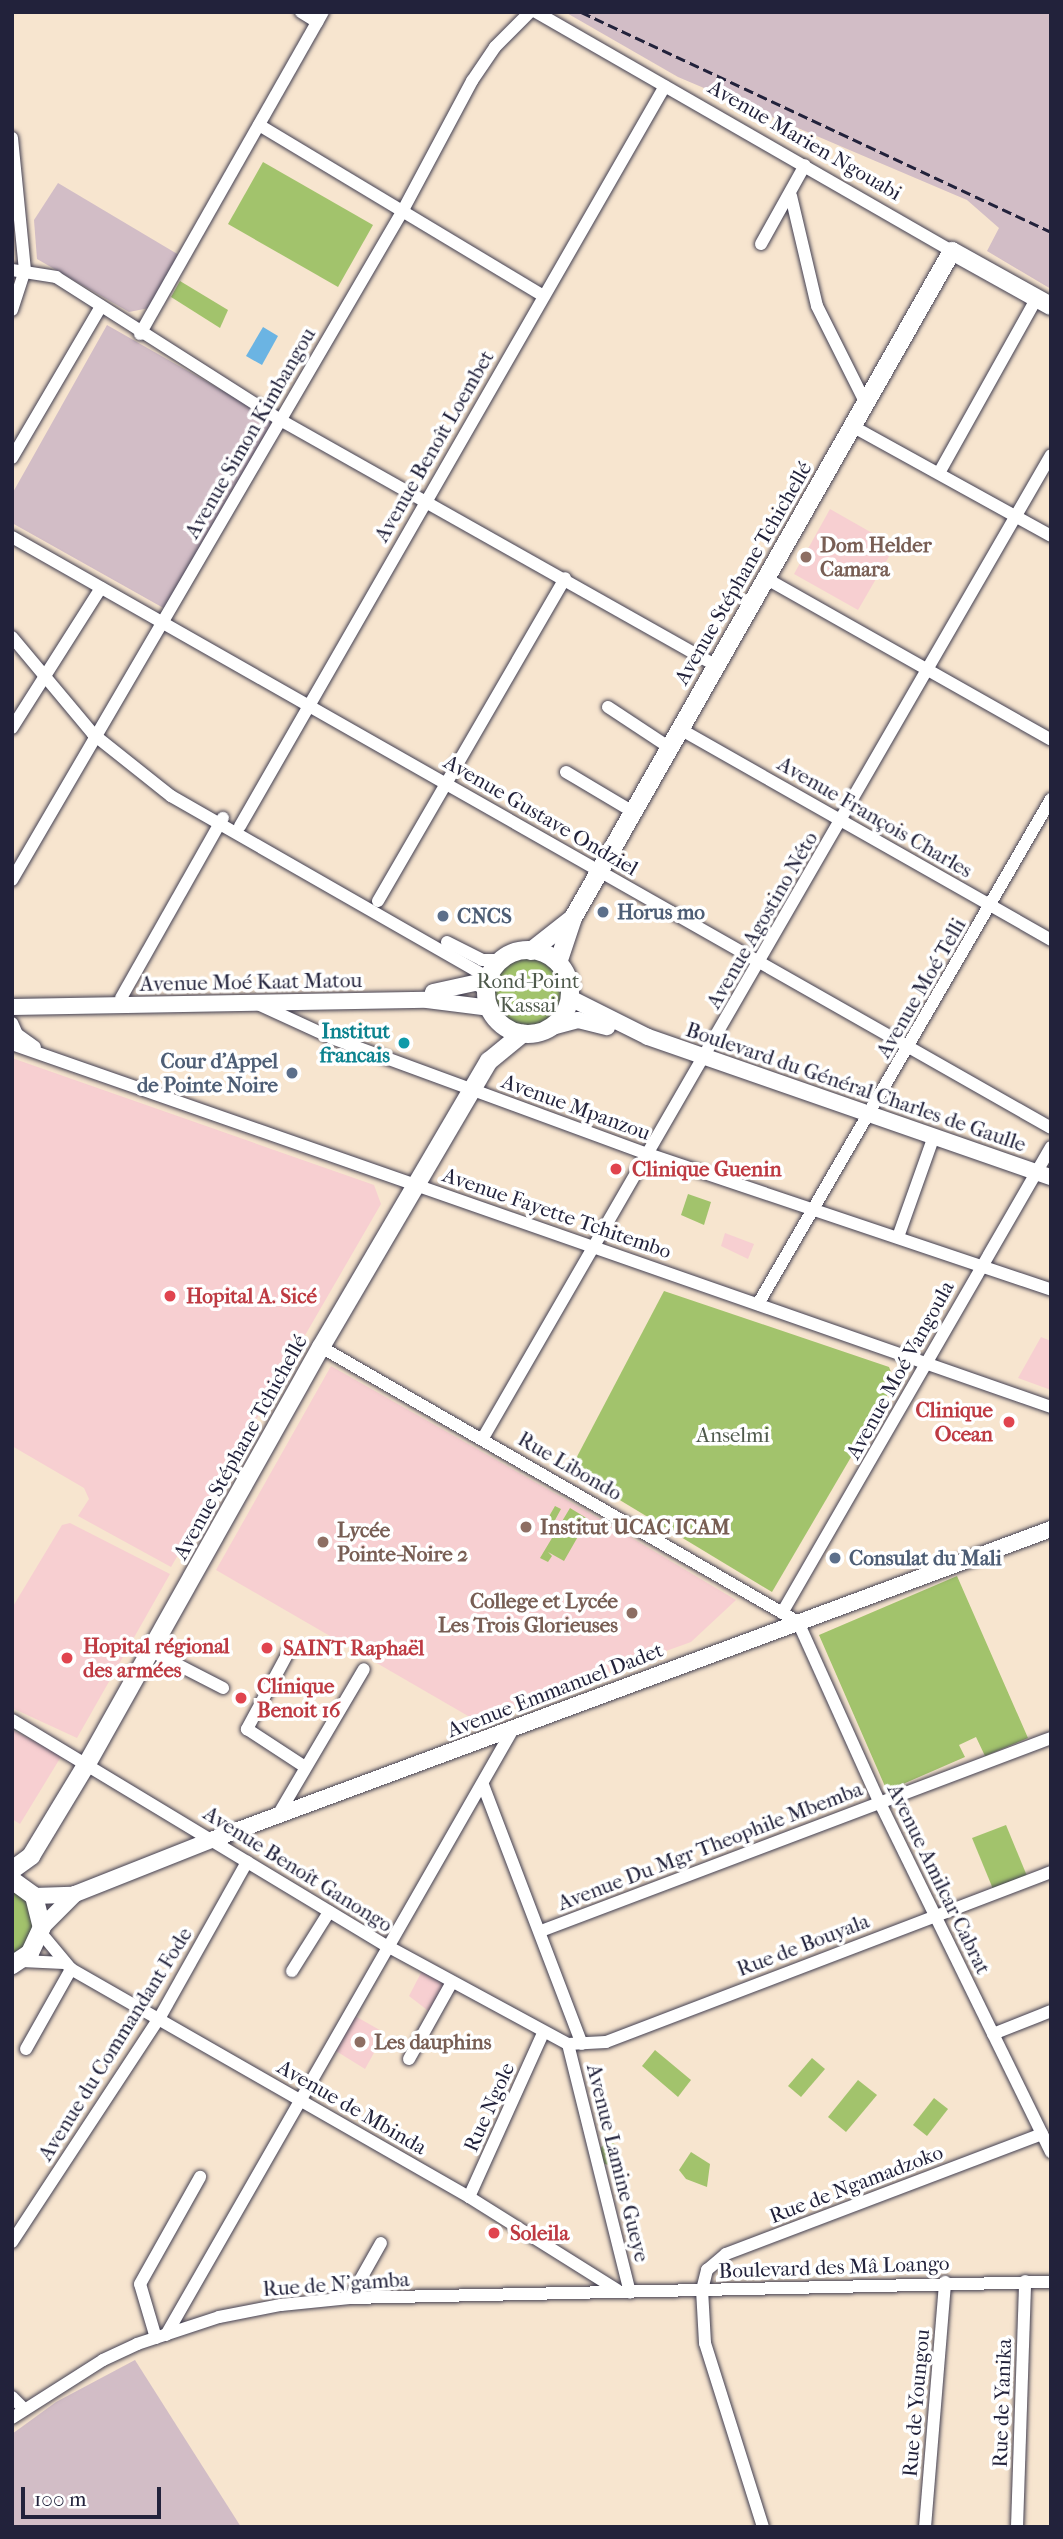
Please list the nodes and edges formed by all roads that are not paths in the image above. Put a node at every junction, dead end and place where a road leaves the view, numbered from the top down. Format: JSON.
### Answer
{"nodes":[{"id":1,"x":301,"y":12,"type":"edge"},
{"id":2,"x":530,"y":12,"type":"edge"},
{"id":3,"x":536,"y":12,"type":"edge"},
{"id":4,"x":320,"y":17,"type":"edge"},
{"id":5,"x":665,"y":86,"type":"junction"},
{"id":6,"x":259,"y":125,"type":"junction"},
{"id":7,"x":12,"y":138,"type":"edge"},
{"id":8,"x":14,"y":158,"type":"edge"},
{"id":9,"x":805,"y":165,"type":"junction"},
{"id":10,"x":790,"y":196,"type":"junction"},
{"id":11,"x":17,"y":212,"type":"edge"},
{"id":12,"x":402,"y":212,"type":"junction"},
{"id":13,"x":761,"y":244,"type":"dead end"},
{"id":14,"x":951,"y":251,"type":"junction"},
{"id":15,"x":18,"y":270,"type":"edge"},
{"id":16,"x":544,"y":296,"type":"junction"},
{"id":17,"x":1044,"y":302,"type":"edge"},
{"id":18,"x":102,"y":306,"type":"junction"},
{"id":19,"x":12,"y":310,"type":"edge"},
{"id":20,"x":140,"y":334,"type":"junction"},
{"id":21,"x":865,"y":402,"type":"junction"},
{"id":22,"x":282,"y":421,"type":"junction"},
{"id":23,"x":852,"y":426,"type":"junction"},
{"id":24,"x":1051,"y":455,"type":"edge"},
{"id":25,"x":12,"y":458,"type":"edge"},
{"id":26,"x":939,"y":473,"type":"junction"},
{"id":27,"x":426,"y":500,"type":"junction"},
{"id":28,"x":1015,"y":516,"type":"junction"},
{"id":29,"x":12,"y":537,"type":"edge"},
{"id":30,"x":1051,"y":537,"type":"edge"},
{"id":31,"x":565,"y":578,"type":"junction"},
{"id":32,"x":767,"y":579,"type":"junction"},
{"id":33,"x":100,"y":588,"type":"junction"},
{"id":34,"x":160,"y":621,"type":"junction"},
{"id":35,"x":12,"y":637,"type":"edge"},
{"id":36,"x":716,"y":666,"type":"junction"},
{"id":37,"x":928,"y":669,"type":"junction"},
{"id":38,"x":45,"y":679,"type":"junction"},
{"id":39,"x":304,"y":707,"type":"junction"},
{"id":40,"x":608,"y":707,"type":"dead end"},
{"id":41,"x":12,"y":728,"type":"edge"},
{"id":42,"x":680,"y":729,"type":"junction"},
{"id":43,"x":93,"y":734,"type":"junction"},
{"id":44,"x":1051,"y":740,"type":"edge"},
{"id":45,"x":670,"y":748,"type":"junction"},
{"id":46,"x":565,"y":772,"type":"dead end"},
{"id":47,"x":447,"y":782,"type":"junction"},
{"id":48,"x":1051,"y":799,"type":"edge"},
{"id":49,"x":633,"y":812,"type":"junction"},
{"id":50,"x":221,"y":821,"type":"junction"},
{"id":51,"x":842,"y":821,"type":"junction"},
{"id":52,"x":240,"y":826,"type":"junction"},
{"id":53,"x":600,"y":872,"type":"junction"},
{"id":54,"x":12,"y":880,"type":"edge"},
{"id":55,"x":378,"y":901,"type":"junction"},
{"id":56,"x":990,"y":905,"type":"junction"},
{"id":57,"x":573,"y":918,"type":"junction"},
{"id":58,"x":1051,"y":940,"type":"edge"},
{"id":59,"x":531,"y":951,"type":"junction"},
{"id":60,"x":502,"y":960,"type":"junction"},
{"id":61,"x":558,"y":963,"type":"junction"},
{"id":62,"x":759,"y":963,"type":"junction"},
{"id":63,"x":488,"y":979,"type":"junction"},
{"id":64,"x":121,"y":998,"type":"junction"},
{"id":65,"x":570,"y":998,"type":"junction"},
{"id":66,"x":12,"y":1001,"type":"edge"},
{"id":67,"x":252,"y":1002,"type":"junction"},
{"id":68,"x":12,"y":1007,"type":"edge"},
{"id":69,"x":493,"y":1014,"type":"junction"},
{"id":70,"x":12,"y":1023,"type":"edge"},
{"id":71,"x":552,"y":1027,"type":"junction"},
{"id":72,"x":522,"y":1034,"type":"junction"},
{"id":73,"x":648,"y":1037,"type":"junction"},
{"id":74,"x":12,"y":1044,"type":"edge"},
{"id":75,"x":908,"y":1048,"type":"junction"},
{"id":76,"x":50,"y":1056,"type":"junction"},
{"id":77,"x":705,"y":1057,"type":"junction"},
{"id":78,"x":489,"y":1061,"type":"junction"},
{"id":79,"x":473,"y":1089,"type":"junction"},
{"id":80,"x":871,"y":1115,"type":"junction"},
{"id":81,"x":1051,"y":1128,"type":"edge"},
{"id":82,"x":934,"y":1136,"type":"junction"},
{"id":83,"x":1051,"y":1147,"type":"edge"},
{"id":84,"x":648,"y":1154,"type":"junction"},
{"id":85,"x":1043,"y":1174,"type":"edge"},
{"id":86,"x":417,"y":1184,"type":"junction"},
{"id":87,"x":814,"y":1209,"type":"junction"},
{"id":88,"x":898,"y":1237,"type":"junction"},
{"id":89,"x":596,"y":1247,"type":"junction"},
{"id":90,"x":981,"y":1264,"type":"junction"},
{"id":91,"x":1051,"y":1290,"type":"edge"},
{"id":92,"x":758,"y":1304,"type":"junction"},
{"id":93,"x":321,"y":1347,"type":"junction"},
{"id":94,"x":927,"y":1364,"type":"junction"},
{"id":95,"x":1051,"y":1406,"type":"edge"},
{"id":96,"x":483,"y":1438,"type":"junction"},
{"id":97,"x":1051,"y":1529,"type":"edge"},
{"id":98,"x":782,"y":1613,"type":"junction"},
{"id":99,"x":798,"y":1622,"type":"junction"},
{"id":100,"x":151,"y":1651,"type":"junction"},
{"id":101,"x":289,"y":1651,"type":"dead end"},
{"id":102,"x":364,"y":1670,"type":"dead end"},
{"id":103,"x":223,"y":1688,"type":"dead end"},
{"id":104,"x":12,"y":1720,"type":"edge"},
{"id":105,"x":513,"y":1729,"type":"junction"},
{"id":106,"x":1051,"y":1738,"type":"edge"},
{"id":107,"x":88,"y":1762,"type":"junction"},
{"id":108,"x":305,"y":1767,"type":"junction"},
{"id":109,"x":483,"y":1785,"type":"junction"},
{"id":110,"x":879,"y":1801,"type":"junction"},
{"id":111,"x":278,"y":1815,"type":"junction"},
{"id":112,"x":214,"y":1839,"type":"junction"},
{"id":113,"x":32,"y":1856,"type":"junction"},
{"id":114,"x":247,"y":1862,"type":"junction"},
{"id":115,"x":12,"y":1870,"type":"edge"},
{"id":116,"x":1051,"y":1872,"type":"edge"},
{"id":117,"x":12,"y":1880,"type":"edge"},
{"id":118,"x":31,"y":1894,"type":"junction"},
{"id":119,"x":75,"y":1894,"type":"junction"},
{"id":120,"x":329,"y":1912,"type":"junction"},
{"id":121,"x":934,"y":1915,"type":"junction"},
{"id":122,"x":41,"y":1930,"type":"junction"},
{"id":123,"x":541,"y":1931,"type":"junction"},
{"id":124,"x":389,"y":1947,"type":"junction"},
{"id":125,"x":17,"y":1963,"type":"edge"},
{"id":126,"x":67,"y":1966,"type":"junction"},
{"id":127,"x":292,"y":1971,"type":"dead end"},
{"id":128,"x":452,"y":1982,"type":"junction"},
{"id":129,"x":1051,"y":2011,"type":"edge"},
{"id":130,"x":160,"y":2017,"type":"junction"},
{"id":131,"x":543,"y":2033,"type":"junction"},
{"id":132,"x":993,"y":2034,"type":"junction"},
{"id":133,"x":582,"y":2044,"type":"junction"},
{"id":134,"x":568,"y":2045,"type":"junction"},
{"id":135,"x":26,"y":2049,"type":"dead end"},
{"id":136,"x":410,"y":2059,"type":"dead end"},
{"id":137,"x":301,"y":2099,"type":"junction"},
{"id":138,"x":1042,"y":2134,"type":"junction"},
{"id":139,"x":1050,"y":2149,"type":"edge"},
{"id":140,"x":200,"y":2177,"type":"dead end"},
{"id":141,"x":469,"y":2197,"type":"junction"},
{"id":142,"x":12,"y":2242,"type":"edge"},
{"id":143,"x":381,"y":2243,"type":"dead end"},
{"id":144,"x":1025,"y":2281,"type":"junction"},
{"id":145,"x":1051,"y":2281,"type":"edge"},
{"id":146,"x":945,"y":2283,"type":"junction"},
{"id":147,"x":702,"y":2290,"type":"junction"},
{"id":148,"x":624,"y":2291,"type":"junction"},
{"id":149,"x":349,"y":2298,"type":"junction"},
{"id":150,"x":161,"y":2336,"type":"junction"},
{"id":151,"x":12,"y":2397,"type":"edge"},
{"id":152,"x":24,"y":2409,"type":"junction"},
{"id":153,"x":12,"y":2418,"type":"edge"},
{"id":154,"x":763,"y":2527,"type":"edge"},
{"id":155,"x":925,"y":2527,"type":"edge"},
{"id":156,"x":1017,"y":2527,"type":"edge"}],
"edges":[{"from":1,"to":4,"type":"street"},
{"from":2,"to":12,"type":"street","name":"Avenue Simon Kimbangou"},
{"from":3,"to":5,"type":"street","name":"Avenue Marien Ngouabi"},
{"from":4,"to":6,"type":"street"},
{"from":5,"to":9,"type":"street","name":"Avenue Marien Ngouabi"},
{"from":5,"to":16,"type":"street","name":"Avenue Benoît Loembet"},
{"from":6,"to":12,"type":"street"},
{"from":6,"to":20,"type":"street"},
{"from":7,"to":8,"type":"street"},
{"from":8,"to":11,"type":"street"},
{"from":9,"to":10,"type":"street"},
{"from":9,"to":14,"type":"street","name":"Avenue Marien Ngouabi"},
{"from":10,"to":13,"type":"street"},
{"from":10,"to":21,"type":"street"},
{"from":11,"to":15,"type":"street"},
{"from":12,"to":16,"type":"street"},
{"from":12,"to":22,"type":"street","name":"Avenue Simon Kimbangou"},
{"from":14,"to":17,"type":"highway","name":"Avenue Marien Ngouabi"},
{"from":14,"to":21,"type":"highway","name":"Avenue Stéphane Tchichellé"},
{"from":15,"to":18,"type":"street"},
{"from":15,"to":19,"type":"street"},
{"from":16,"to":27,"type":"street","name":"Avenue Benoît Loembet"},
{"from":17,"to":26,"type":"street"},
{"from":18,"to":20,"type":"street"},
{"from":18,"to":25,"type":"street"},
{"from":20,"to":22,"type":"street"},
{"from":21,"to":23,"type":"highway","name":"Avenue Stéphane Tchichellé"},
{"from":22,"to":27,"type":"street"},
{"from":22,"to":34,"type":"street","name":"Avenue Simon Kimbangou"},
{"from":23,"to":26,"type":"street"},
{"from":23,"to":32,"type":"highway","name":"Avenue Stéphane Tchichellé"},
{"from":24,"to":28,"type":"street","name":"Avenue Agostino Néto"},
{"from":26,"to":28,"type":"street"},
{"from":27,"to":31,"type":"street"},
{"from":27,"to":39,"type":"street","name":"Avenue Benoît Loembet"},
{"from":28,"to":30,"type":"street"},
{"from":28,"to":37,"type":"street","name":"Avenue Agostino Néto"},
{"from":29,"to":33,"type":"street","name":"Avenue Gustave Ondziel"},
{"from":31,"to":36,"type":"street"},
{"from":31,"to":47,"type":"street"},
{"from":32,"to":36,"type":"highway","name":"Avenue Stéphane Tchichellé"},
{"from":32,"to":37,"type":"street"},
{"from":33,"to":34,"type":"street","name":"Avenue Gustave Ondziel"},
{"from":33,"to":38,"type":"street"},
{"from":34,"to":39,"type":"street","name":"Avenue Gustave Ondziel"},
{"from":34,"to":43,"type":"street","name":"Avenue Simon Kimbangou"},
{"from":35,"to":38,"type":"street"},
{"from":36,"to":42,"type":"highway","name":"Avenue Stéphane Tchichellé"},
{"from":37,"to":44,"type":"street"},
{"from":37,"to":51,"type":"street","name":"Avenue Agostino Néto"},
{"from":38,"to":41,"type":"street"},
{"from":38,"to":43,"type":"street"},
{"from":39,"to":47,"type":"street","name":"Avenue Gustave Ondziel"},
{"from":39,"to":52,"type":"street","name":"Avenue Benoît Loembet"},
{"from":40,"to":45,"type":"street"},
{"from":42,"to":45,"type":"highway","name":"Avenue Stéphane Tchichellé"},
{"from":42,"to":51,"type":"street","name":"Avenue François Charles"},
{"from":43,"to":50,"type":"street"},
{"from":43,"to":54,"type":"street","name":"Avenue Simon Kimbangou"},
{"from":45,"to":49,"type":"highway","name":"Avenue Stéphane Tchichellé"},
{"from":46,"to":49,"type":"street"},
{"from":47,"to":53,"type":"street","name":"Avenue Gustave Ondziel"},
{"from":47,"to":55,"type":"street"},
{"from":48,"to":56,"type":"street","name":"Avenue Moé Telli"},
{"from":49,"to":53,"type":"highway","name":"Avenue Stéphane Tchichellé"},
{"from":50,"to":52,"type":"street"},
{"from":50,"to":63,"type":"street"},
{"from":50,"to":64,"type":"street"},
{"from":51,"to":56,"type":"street","name":"Avenue François Charles"},
{"from":51,"to":62,"type":"street","name":"Avenue Agostino Néto"},
{"from":52,"to":55,"type":"street"},
{"from":53,"to":57,"type":"highway","name":"Avenue Stéphane Tchichellé"},
{"from":53,"to":62,"type":"street","name":"Avenue Gustave Ondziel"},
{"from":55,"to":60,"type":"street"},
{"from":56,"to":58,"type":"street","name":"Avenue François Charles"},
{"from":56,"to":75,"type":"street","name":"Avenue Moé Telli"},
{"from":57,"to":59,"type":"highway","name":"Avenue Stéphane Tchichellé"},
{"from":57,"to":61,"type":"highway","name":"Avenue Stéphane Tchichellé"},
{"from":59,"to":60,"type":"highway"},
{"from":59,"to":61,"type":"highway"},
{"from":60,"to":63,"type":"highway"},
{"from":61,"to":65,"type":"highway"},
{"from":62,"to":75,"type":"street","name":"Avenue Gustave Ondziel"},
{"from":62,"to":77,"type":"street","name":"Avenue Agostino Néto"},
{"from":63,"to":64,"type":"main road","name":"Avenue Moé Kaat Matou"},
{"from":63,"to":69,"type":"highway"},
{"from":64,"to":66,"type":"main road","name":"Avenue Moé Kaat Matou"},
{"from":65,"to":71,"type":"highway"},
{"from":65,"to":73,"type":"main road","name":"Boulevard du Général Charles de Gaulle"},
{"from":67,"to":68,"type":"main road","name":"Avenue Moé Kaat Matou"},
{"from":67,"to":69,"type":"main road","name":"Avenue Moé Kaat Matou"},
{"from":67,"to":79,"type":"street","name":"Avenue Mpanzou"},
{"from":69,"to":72,"type":"highway"},
{"from":69,"to":78,"type":"highway","name":"Avenue Stéphane Tchichellé"},
{"from":70,"to":76,"type":"street","name":"Avenue Fayette Tchitembo"},
{"from":71,"to":72,"type":"highway"},
{"from":71,"to":73,"type":"main road","name":"Boulevard du Général Charles de Gaulle"},
{"from":72,"to":78,"type":"highway","name":"Avenue Stéphane Tchichellé"},
{"from":73,"to":77,"type":"main road","name":"Boulevard du Général Charles de Gaulle"},
{"from":74,"to":76,"type":"street","name":"Avenue Fayette Tchitembo"},
{"from":75,"to":80,"type":"street","name":"Avenue Moé Telli"},
{"from":75,"to":81,"type":"street","name":"Avenue Gustave Ondziel"},
{"from":76,"to":86,"type":"street","name":"Avenue Fayette Tchitembo"},
{"from":77,"to":80,"type":"main road","name":"Boulevard du Général Charles de Gaulle"},
{"from":77,"to":84,"type":"street","name":"Avenue Agostino Néto"},
{"from":78,"to":79,"type":"highway","name":"Avenue Stéphane Tchichellé"},
{"from":79,"to":84,"type":"street","name":"Avenue Mpanzou"},
{"from":79,"to":86,"type":"highway","name":"Avenue Stéphane Tchichellé"},
{"from":80,"to":82,"type":"main road","name":"Boulevard du Général Charles de Gaulle"},
{"from":80,"to":87,"type":"street","name":"Avenue Moé Telli"},
{"from":82,"to":85,"type":"main road","name":"Boulevard du Général Charles de Gaulle"},
{"from":82,"to":88,"type":"street"},
{"from":83,"to":85,"type":"street","name":"Avenue Moé Vangoula"},
{"from":84,"to":87,"type":"street","name":"Avenue Mpanzou"},
{"from":84,"to":89,"type":"street","name":"Avenue Agostino Néto"},
{"from":85,"to":90,"type":"street","name":"Avenue Moé Vangoula"},
{"from":86,"to":89,"type":"street","name":"Avenue Fayette Tchitembo"},
{"from":86,"to":93,"type":"highway","name":"Avenue Stéphane Tchichellé"},
{"from":87,"to":88,"type":"street","name":"Avenue Mpanzou"},
{"from":87,"to":92,"type":"street","name":"Avenue Moé Telli"},
{"from":88,"to":90,"type":"street","name":"Avenue Mpanzou"},
{"from":89,"to":92,"type":"street","name":"Avenue Fayette Tchitembo"},
{"from":89,"to":96,"type":"street","name":"Avenue Agostino Néto"},
{"from":90,"to":91,"type":"street","name":"Avenue Mpanzou"},
{"from":90,"to":94,"type":"street","name":"Avenue Moé Vangoula"},
{"from":92,"to":94,"type":"street","name":"Avenue Fayette Tchitembo"},
{"from":93,"to":96,"type":"street","name":"Rue Libondo"},
{"from":93,"to":100,"type":"highway","name":"Avenue Stéphane Tchichellé"},
{"from":94,"to":95,"type":"street","name":"Avenue Fayette Tchitembo"},
{"from":94,"to":98,"type":"street","name":"Avenue Moé Vangoula"},
{"from":96,"to":98,"type":"street","name":"Rue Libondo"},
{"from":97,"to":99,"type":"main road","name":"Avenue Emmanuel Dadet"},
{"from":98,"to":99,"type":"street","name":"Rue Libondo"},
{"from":99,"to":105,"type":"main road","name":"Avenue Emmanuel Dadet"},
{"from":99,"to":110,"type":"street","name":"Avenue Amilcar Cabrat"},
{"from":100,"to":103,"type":"street"},
{"from":100,"to":107,"type":"highway","name":"Avenue Stéphane Tchichellé"},
{"from":101,"to":108,"type":"street"},
{"from":102,"to":108,"type":"street"},
{"from":104,"to":107,"type":"street","name":"Avenue Benoît Ganongo"},
{"from":105,"to":109,"type":"street"},
{"from":105,"to":111,"type":"main road","name":"Avenue Emmanuel Dadet"},
{"from":106,"to":110,"type":"street","name":"Avenue Du Mgr Theophile Mbemba"},
{"from":107,"to":112,"type":"street","name":"Avenue Benoît Ganongo"},
{"from":107,"to":113,"type":"highway","name":"Avenue Stéphane Tchichellé"},
{"from":108,"to":111,"type":"street"},
{"from":109,"to":123,"type":"street","name":"Avenue Lamine Gueye"},
{"from":109,"to":124,"type":"street"},
{"from":110,"to":121,"type":"street","name":"Avenue Amilcar Cabrat"},
{"from":110,"to":123,"type":"street","name":"Avenue Du Mgr Theophile Mbemba"},
{"from":111,"to":112,"type":"main road","name":"Avenue Emmanuel Dadet"},
{"from":112,"to":114,"type":"street","name":"Avenue Benoît Ganongo"},
{"from":112,"to":119,"type":"main road","name":"Avenue Emmanuel Dadet"},
{"from":113,"to":115,"type":"highway","name":"Avenue Stéphane Tchichellé"},
{"from":113,"to":118,"type":"highway","name":"Avenue Stéphane Tchichellé"},
{"from":114,"to":120,"type":"street","name":"Avenue Benoît Ganongo"},
{"from":114,"to":130,"type":"street","name":"Avenue du Commandant Fode"},
{"from":116,"to":121,"type":"street","name":"Rue de Bouyala"},
{"from":117,"to":118,"type":"highway"},
{"from":118,"to":119,"type":"main road","name":"Avenue Emmanuel Dadet"},
{"from":118,"to":122,"type":"highway","name":"Avenue Stéphane Tchichellé"},
{"from":119,"to":122,"type":"main road","name":"Avenue Emmanuel Dadet"},
{"from":120,"to":124,"type":"street","name":"Avenue Benoît Ganongo"},
{"from":120,"to":127,"type":"street"},
{"from":121,"to":132,"type":"street","name":"Avenue Amilcar Cabrat"},
{"from":121,"to":133,"type":"street","name":"Rue de Bouyala"},
{"from":122,"to":125,"type":"highway"},
{"from":122,"to":126,"type":"street","name":"Avenue de Mbinda"},
{"from":123,"to":133,"type":"street","name":"Avenue Lamine Gueye"},
{"from":124,"to":128,"type":"street","name":"Avenue Benoît Ganongo"},
{"from":124,"to":137,"type":"street"},
{"from":125,"to":126,"type":"street","name":"Avenue de Mbinda"},
{"from":126,"to":130,"type":"street","name":"Avenue de Mbinda"},
{"from":126,"to":135,"type":"street"},
{"from":128,"to":131,"type":"street","name":"Avenue Benoît Ganongo"},
{"from":128,"to":136,"type":"street"},
{"from":129,"to":132,"type":"street"},
{"from":130,"to":137,"type":"street","name":"Avenue de Mbinda"},
{"from":130,"to":142,"type":"street","name":"Avenue du Commandant Fode"},
{"from":131,"to":134,"type":"street","name":"Avenue Benoît Ganongo"},
{"from":131,"to":141,"type":"street","name":"Rue Ngole"},
{"from":132,"to":138,"type":"street","name":"Avenue Amilcar Cabrat"},
{"from":133,"to":134,"type":"street","name":"Rue de Bouyala"},
{"from":134,"to":148,"type":"street","name":"Avenue Lamine Gueye"},
{"from":137,"to":141,"type":"street","name":"Avenue de Mbinda"},
{"from":137,"to":150,"type":"street"},
{"from":138,"to":139,"type":"street","name":"Avenue Amilcar Cabrat"},
{"from":138,"to":147,"type":"street","name":"Rue de Ngamadzoko"},
{"from":140,"to":150,"type":"street"},
{"from":141,"to":148,"type":"street","name":"Avenue de Mbinda"},
{"from":143,"to":149,"type":"street"},
{"from":144,"to":145,"type":"street","name":"Boulevard des Mâ Loango"},
{"from":144,"to":146,"type":"street","name":"Boulevard des Mâ Loango"},
{"from":144,"to":156,"type":"street","name":"Rue de Yanika"},
{"from":146,"to":147,"type":"street","name":"Boulevard des Mâ Loango"},
{"from":146,"to":155,"type":"street","name":"Rue de Youngou"},
{"from":147,"to":148,"type":"street","name":"Boulevard des Mâ Loango"},
{"from":147,"to":154,"type":"street"},
{"from":148,"to":149,"type":"street","name":"Rue de N'gamba"},
{"from":149,"to":150,"type":"street","name":"Rue de N'gamba"},
{"from":150,"to":152,"type":"street","name":"Rue de N'gamba"},
{"from":151,"to":152,"type":"street"},
{"from":152,"to":153,"type":"street","name":"Rue de N'gamba"}]}
